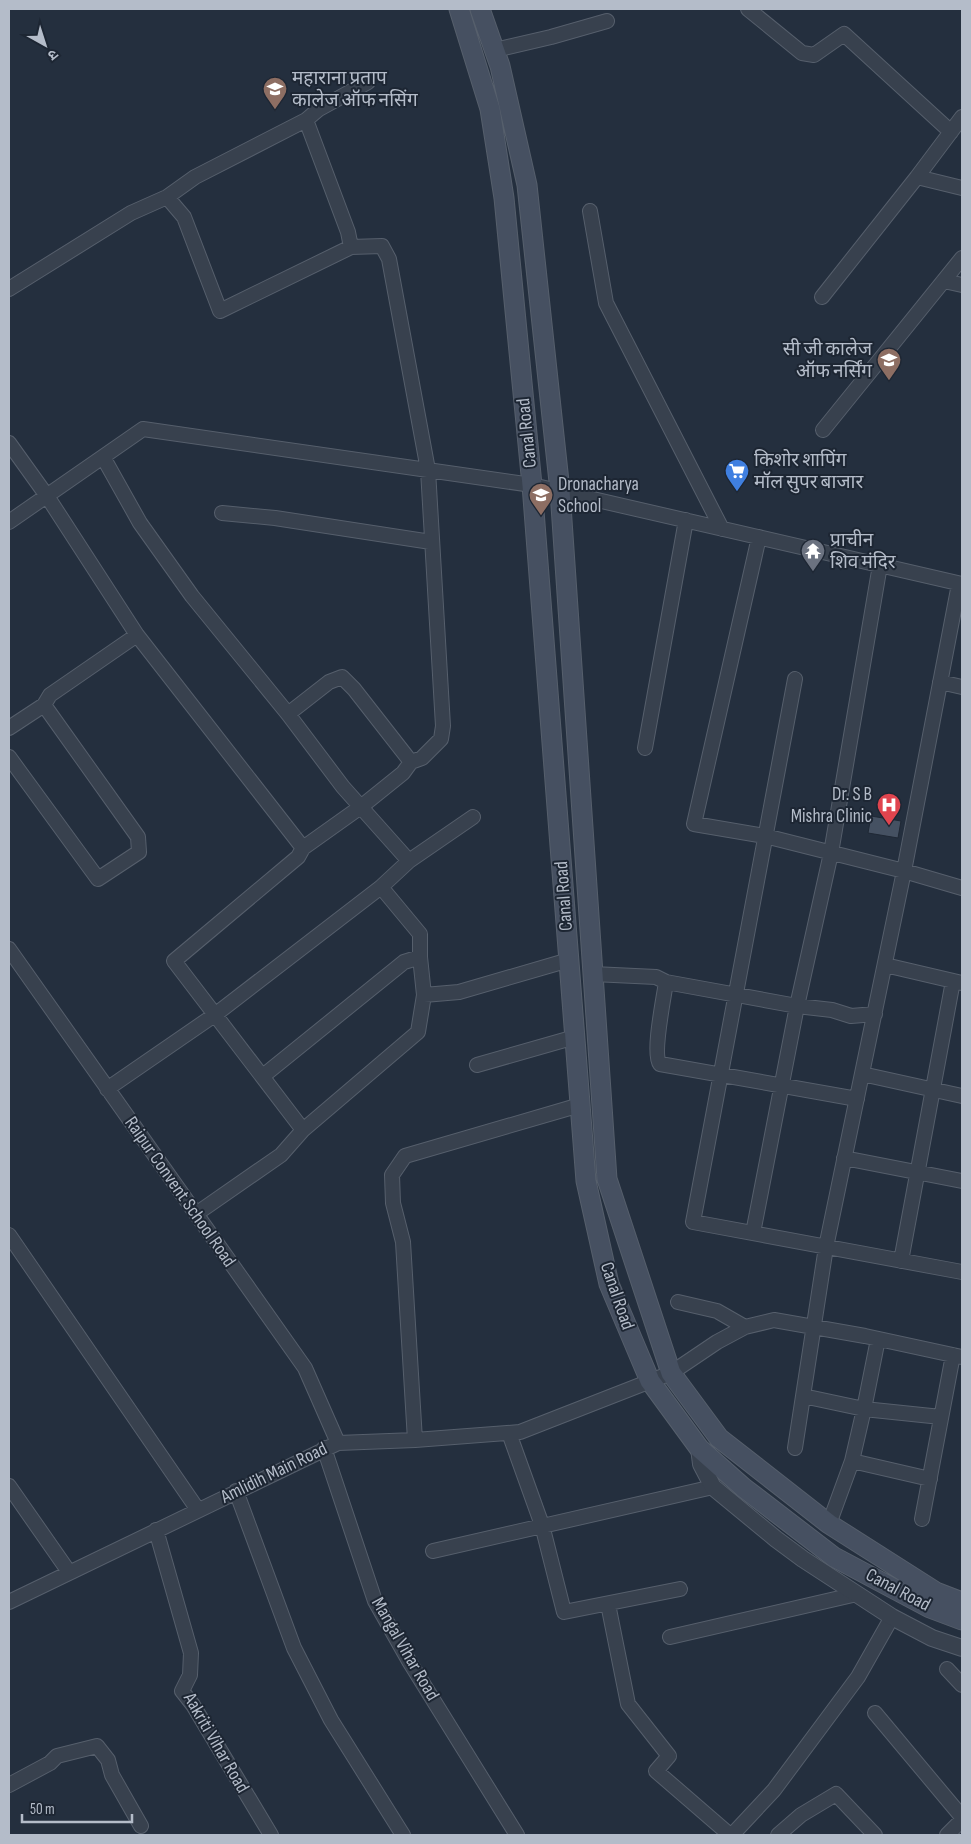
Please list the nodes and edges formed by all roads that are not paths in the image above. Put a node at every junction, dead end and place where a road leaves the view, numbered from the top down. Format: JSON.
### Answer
{"nodes":[{"id":1,"x":459,"y":9,"type":"edge"},
{"id":2,"x":480,"y":9,"type":"edge"},
{"id":3,"x":748,"y":9,"type":"edge"},
{"id":4,"x":607,"y":21,"type":"dead end"},
{"id":5,"x":494,"y":50,"type":"junction"},
{"id":6,"x":368,"y":82,"type":"dead end"},
{"id":7,"x":962,"y":116,"type":"edge"},
{"id":8,"x":306,"y":120,"type":"junction"},
{"id":9,"x":951,"y":132,"type":"junction"},
{"id":10,"x":917,"y":177,"type":"junction"},
{"id":11,"x":962,"y":188,"type":"edge"},
{"id":12,"x":167,"y":196,"type":"junction"},
{"id":13,"x":590,"y":211,"type":"dead end"},
{"id":14,"x":351,"y":247,"type":"junction"},
{"id":15,"x":962,"y":258,"type":"edge"},
{"id":16,"x":944,"y":281,"type":"junction"},
{"id":17,"x":962,"y":285,"type":"edge"},
{"id":18,"x":9,"y":289,"type":"edge"},
{"id":19,"x":822,"y":297,"type":"dead end"},
{"id":20,"x":823,"y":430,"type":"dead end"},
{"id":21,"x":9,"y":443,"type":"edge"},
{"id":22,"x":103,"y":457,"type":"junction"},
{"id":23,"x":428,"y":470,"type":"junction"},
{"id":24,"x":532,"y":485,"type":"junction"},
{"id":25,"x":560,"y":491,"type":"junction"},
{"id":26,"x":47,"y":496,"type":"junction"},
{"id":27,"x":222,"y":513,"type":"dead end"},
{"id":28,"x":686,"y":520,"type":"junction"},
{"id":29,"x":9,"y":522,"type":"edge"},
{"id":30,"x":722,"y":529,"type":"junction"},
{"id":31,"x":759,"y":537,"type":"junction"},
{"id":32,"x":431,"y":542,"type":"junction"},
{"id":33,"x":880,"y":566,"type":"junction"},
{"id":34,"x":961,"y":584,"type":"edge"},
{"id":35,"x":137,"y":635,"type":"junction"},
{"id":36,"x":795,"y":679,"type":"dead end"},
{"id":37,"x":940,"y":682,"type":"junction"},
{"id":38,"x":962,"y":687,"type":"edge"},
{"id":39,"x":44,"y":705,"type":"junction"},
{"id":40,"x":288,"y":714,"type":"junction"},
{"id":41,"x":9,"y":728,"type":"edge"},
{"id":42,"x":645,"y":748,"type":"dead end"},
{"id":43,"x":9,"y":758,"type":"edge"},
{"id":44,"x":410,"y":762,"type":"junction"},
{"id":45,"x":362,"y":806,"type":"junction"},
{"id":46,"x":473,"y":817,"type":"dead end"},
{"id":47,"x":766,"y":836,"type":"junction"},
{"id":48,"x":303,"y":848,"type":"junction"},
{"id":49,"x":831,"y":852,"type":"junction"},
{"id":50,"x":410,"y":861,"type":"junction"},
{"id":51,"x":904,"y":871,"type":"junction"},
{"id":52,"x":380,"y":887,"type":"junction"},
{"id":53,"x":962,"y":888,"type":"edge"},
{"id":54,"x":9,"y":949,"type":"edge"},
{"id":55,"x":420,"y":957,"type":"junction"},
{"id":56,"x":569,"y":960,"type":"junction"},
{"id":57,"x":885,"y":965,"type":"junction"},
{"id":58,"x":593,"y":974,"type":"junction"},
{"id":59,"x":666,"y":982,"type":"junction"},
{"id":60,"x":958,"y":982,"type":"edge"},
{"id":61,"x":736,"y":994,"type":"junction"},
{"id":62,"x":424,"y":995,"type":"junction"},
{"id":63,"x":797,"y":1006,"type":"junction"},
{"id":64,"x":216,"y":1014,"type":"junction"},
{"id":65,"x":875,"y":1014,"type":"junction"},
{"id":66,"x":575,"y":1037,"type":"junction"},
{"id":67,"x":477,"y":1065,"type":"dead end"},
{"id":68,"x":862,"y":1074,"type":"junction"},
{"id":69,"x":721,"y":1075,"type":"junction"},
{"id":70,"x":263,"y":1076,"type":"junction"},
{"id":71,"x":783,"y":1087,"type":"junction"},
{"id":72,"x":107,"y":1088,"type":"junction"},
{"id":73,"x":933,"y":1090,"type":"junction"},
{"id":74,"x":962,"y":1096,"type":"edge"},
{"id":75,"x":857,"y":1099,"type":"junction"},
{"id":76,"x":580,"y":1105,"type":"junction"},
{"id":77,"x":303,"y":1130,"type":"junction"},
{"id":78,"x":844,"y":1158,"type":"junction"},
{"id":79,"x":916,"y":1172,"type":"junction"},
{"id":80,"x":962,"y":1181,"type":"edge"},
{"id":81,"x":196,"y":1214,"type":"junction"},
{"id":82,"x":753,"y":1233,"type":"junction"},
{"id":83,"x":9,"y":1235,"type":"edge"},
{"id":84,"x":826,"y":1246,"type":"junction"},
{"id":85,"x":901,"y":1261,"type":"junction"},
{"id":86,"x":962,"y":1272,"type":"edge"},
{"id":87,"x":678,"y":1302,"type":"dead end"},
{"id":88,"x":745,"y":1327,"type":"junction"},
{"id":89,"x":814,"y":1328,"type":"junction"},
{"id":90,"x":878,"y":1338,"type":"junction"},
{"id":91,"x":958,"y":1356,"type":"edge"},
{"id":92,"x":671,"y":1373,"type":"junction"},
{"id":93,"x":650,"y":1381,"type":"junction"},
{"id":94,"x":803,"y":1396,"type":"junction"},
{"id":95,"x":864,"y":1409,"type":"junction"},
{"id":96,"x":941,"y":1417,"type":"junction"},
{"id":97,"x":509,"y":1433,"type":"junction"},
{"id":98,"x":414,"y":1440,"type":"junction"},
{"id":99,"x":338,"y":1443,"type":"junction"},
{"id":100,"x":324,"y":1448,"type":"junction"},
{"id":101,"x":699,"y":1448,"type":"junction"},
{"id":102,"x":796,"y":1448,"type":"dead end"},
{"id":103,"x":852,"y":1461,"type":"junction"},
{"id":104,"x":930,"y":1479,"type":"junction"},
{"id":105,"x":9,"y":1486,"type":"edge"},
{"id":106,"x":713,"y":1487,"type":"junction"},
{"id":107,"x":236,"y":1491,"type":"junction"},
{"id":108,"x":198,"y":1510,"type":"junction"},
{"id":109,"x":922,"y":1519,"type":"dead end"},
{"id":110,"x":829,"y":1524,"type":"junction"},
{"id":111,"x":542,"y":1525,"type":"junction"},
{"id":112,"x":156,"y":1530,"type":"junction"},
{"id":113,"x":433,"y":1550,"type":"dead end"},
{"id":114,"x":69,"y":1572,"type":"junction"},
{"id":115,"x":680,"y":1589,"type":"dead end"},
{"id":116,"x":857,"y":1594,"type":"junction"},
{"id":117,"x":9,"y":1602,"type":"edge"},
{"id":118,"x":962,"y":1602,"type":"edge"},
{"id":119,"x":608,"y":1604,"type":"junction"},
{"id":120,"x":892,"y":1617,"type":"junction"},
{"id":121,"x":962,"y":1620,"type":"edge"},
{"id":122,"x":670,"y":1637,"type":"dead end"},
{"id":123,"x":962,"y":1648,"type":"edge"},
{"id":124,"x":947,"y":1669,"type":"dead end"},
{"id":125,"x":962,"y":1685,"type":"edge"},
{"id":126,"x":875,"y":1713,"type":"dead end"},
{"id":127,"x":9,"y":1785,"type":"edge"},
{"id":128,"x":962,"y":1819,"type":"edge"},
{"id":129,"x":141,"y":1826,"type":"dead end"},
{"id":130,"x":271,"y":1835,"type":"edge"},
{"id":131,"x":403,"y":1835,"type":"edge"},
{"id":132,"x":517,"y":1835,"type":"edge"},
{"id":133,"x":731,"y":1835,"type":"edge"},
{"id":134,"x":778,"y":1835,"type":"edge"},
{"id":135,"x":875,"y":1835,"type":"edge"},
{"id":136,"x":946,"y":1835,"type":"edge"}],
"edges":[{"from":1,"to":24,"type":"main road","name":"Canal Road"},
{"from":2,"to":5,"type":"main road","name":"Canal Road"},
{"from":3,"to":9,"type":"street"},
{"from":4,"to":5,"type":"street"},
{"from":5,"to":25,"type":"main road","name":"Canal Road"},
{"from":6,"to":8,"type":"street"},
{"from":7,"to":9,"type":"street"},
{"from":8,"to":12,"type":"street"},
{"from":8,"to":14,"type":"street"},
{"from":9,"to":10,"type":"street"},
{"from":10,"to":11,"type":"street"},
{"from":10,"to":19,"type":"street"},
{"from":12,"to":14,"type":"street"},
{"from":12,"to":18,"type":"street"},
{"from":13,"to":30,"type":"street"},
{"from":14,"to":23,"type":"street"},
{"from":15,"to":16,"type":"street"},
{"from":16,"to":17,"type":"street"},
{"from":16,"to":20,"type":"street"},
{"from":21,"to":26,"type":"street"},
{"from":22,"to":23,"type":"street"},
{"from":22,"to":26,"type":"street"},
{"from":22,"to":40,"type":"street"},
{"from":23,"to":24,"type":"street"},
{"from":23,"to":32,"type":"street"},
{"from":24,"to":25,"type":"street"},
{"from":24,"to":56,"type":"main road","name":"Canal Road"},
{"from":25,"to":28,"type":"street"},
{"from":25,"to":58,"type":"main road","name":"Canal Road"},
{"from":26,"to":29,"type":"street"},
{"from":26,"to":35,"type":"street"},
{"from":27,"to":32,"type":"street"},
{"from":28,"to":30,"type":"street"},
{"from":28,"to":42,"type":"street"},
{"from":30,"to":31,"type":"street"},
{"from":31,"to":33,"type":"street"},
{"from":31,"to":47,"type":"street"},
{"from":32,"to":44,"type":"street"},
{"from":33,"to":34,"type":"street"},
{"from":33,"to":49,"type":"street"},
{"from":34,"to":37,"type":"street"},
{"from":35,"to":39,"type":"street"},
{"from":35,"to":48,"type":"street"},
{"from":36,"to":47,"type":"street"},
{"from":37,"to":38,"type":"street"},
{"from":37,"to":51,"type":"street"},
{"from":39,"to":41,"type":"street"},
{"from":39,"to":43,"type":"street"},
{"from":40,"to":44,"type":"street"},
{"from":40,"to":45,"type":"street"},
{"from":44,"to":45,"type":"street"},
{"from":45,"to":48,"type":"street"},
{"from":45,"to":50,"type":"street"},
{"from":46,"to":50,"type":"street"},
{"from":47,"to":49,"type":"street"},
{"from":47,"to":61,"type":"street"},
{"from":48,"to":64,"type":"street"},
{"from":49,"to":51,"type":"street"},
{"from":49,"to":63,"type":"street"},
{"from":50,"to":52,"type":"street"},
{"from":51,"to":53,"type":"street"},
{"from":51,"to":57,"type":"street"},
{"from":52,"to":55,"type":"street"},
{"from":52,"to":64,"type":"street"},
{"from":54,"to":72,"type":"street","name":"Raipur Convent School Road"},
{"from":55,"to":62,"type":"street"},
{"from":55,"to":70,"type":"street"},
{"from":56,"to":62,"type":"street"},
{"from":56,"to":66,"type":"main road","name":"Canal Road"},
{"from":57,"to":60,"type":"street"},
{"from":57,"to":65,"type":"street"},
{"from":58,"to":59,"type":"street"},
{"from":58,"to":92,"type":"main road","name":"Canal Road"},
{"from":59,"to":61,"type":"street"},
{"from":59,"to":69,"type":"street"},
{"from":60,"to":73,"type":"street"},
{"from":61,"to":63,"type":"street"},
{"from":61,"to":69,"type":"street"},
{"from":62,"to":77,"type":"street"},
{"from":63,"to":65,"type":"street"},
{"from":63,"to":71,"type":"street"},
{"from":64,"to":70,"type":"street"},
{"from":64,"to":72,"type":"street"},
{"from":65,"to":68,"type":"street"},
{"from":66,"to":67,"type":"street"},
{"from":66,"to":76,"type":"main road","name":"Canal Road"},
{"from":68,"to":73,"type":"street"},
{"from":68,"to":75,"type":"street"},
{"from":69,"to":71,"type":"street"},
{"from":69,"to":82,"type":"street"},
{"from":70,"to":77,"type":"street"},
{"from":71,"to":75,"type":"street"},
{"from":71,"to":82,"type":"street"},
{"from":72,"to":81,"type":"street","name":"Raipur Convent School Road"},
{"from":73,"to":74,"type":"street"},
{"from":73,"to":79,"type":"street"},
{"from":75,"to":78,"type":"street"},
{"from":76,"to":93,"type":"main road","name":"Canal Road"},
{"from":76,"to":98,"type":"street"},
{"from":77,"to":81,"type":"street"},
{"from":78,"to":79,"type":"street"},
{"from":78,"to":84,"type":"street"},
{"from":79,"to":80,"type":"street"},
{"from":79,"to":85,"type":"street"},
{"from":81,"to":99,"type":"street","name":"Raipur Convent School Road"},
{"from":82,"to":84,"type":"street"},
{"from":83,"to":108,"type":"street"},
{"from":84,"to":85,"type":"street"},
{"from":84,"to":89,"type":"street"},
{"from":85,"to":86,"type":"street"},
{"from":87,"to":88,"type":"street"},
{"from":88,"to":89,"type":"street","name":"Amlidih Main Road"},
{"from":88,"to":92,"type":"street","name":"Amlidih Main Road"},
{"from":89,"to":90,"type":"street","name":"Amlidih Main Road"},
{"from":89,"to":94,"type":"street"},
{"from":90,"to":91,"type":"street","name":"Amlidih Main Road"},
{"from":90,"to":95,"type":"street"},
{"from":91,"to":96,"type":"street"},
{"from":92,"to":93,"type":"street","name":"Amlidih Main Road"},
{"from":92,"to":110,"type":"main road","name":"Canal Road"},
{"from":93,"to":97,"type":"street","name":"Amlidih Main Road"},
{"from":93,"to":101,"type":"main road","name":"Canal Road"},
{"from":94,"to":95,"type":"street"},
{"from":94,"to":102,"type":"street"},
{"from":95,"to":96,"type":"street"},
{"from":95,"to":103,"type":"street"},
{"from":96,"to":104,"type":"street"},
{"from":97,"to":98,"type":"street","name":"Amlidih Main Road"},
{"from":97,"to":111,"type":"street"},
{"from":98,"to":99,"type":"street","name":"Amlidih Main Road"},
{"from":99,"to":100,"type":"street","name":"Amlidih Main Road"},
{"from":100,"to":107,"type":"street","name":"Amlidih Main Road"},
{"from":100,"to":132,"type":"street","name":"Mangal Vihar Road"},
{"from":101,"to":106,"type":"street"},
{"from":101,"to":121,"type":"main road","name":"Canal Road"},
{"from":103,"to":104,"type":"street"},
{"from":103,"to":110,"type":"street"},
{"from":104,"to":109,"type":"street"},
{"from":105,"to":114,"type":"street"},
{"from":106,"to":111,"type":"street"},
{"from":106,"to":116,"type":"street"},
{"from":107,"to":108,"type":"street","name":"Amlidih Main Road"},
{"from":107,"to":131,"type":"street"},
{"from":108,"to":112,"type":"street","name":"Amlidih Main Road"},
{"from":110,"to":118,"type":"main road","name":"Canal Road"},
{"from":111,"to":113,"type":"street"},
{"from":111,"to":119,"type":"street"},
{"from":112,"to":114,"type":"street","name":"Amlidih Main Road"},
{"from":112,"to":130,"type":"street","name":"Aakriti Vihar Road"},
{"from":114,"to":117,"type":"street","name":"Amlidih Main Road"},
{"from":115,"to":119,"type":"street"},
{"from":116,"to":120,"type":"street"},
{"from":116,"to":122,"type":"street"},
{"from":119,"to":133,"type":"street"},
{"from":120,"to":123,"type":"street"},
{"from":120,"to":133,"type":"street"},
{"from":124,"to":125,"type":"street"},
{"from":126,"to":128,"type":"street"},
{"from":127,"to":129,"type":"street"},
{"from":128,"to":136,"type":"street"},
{"from":134,"to":135,"type":"street"}]}
